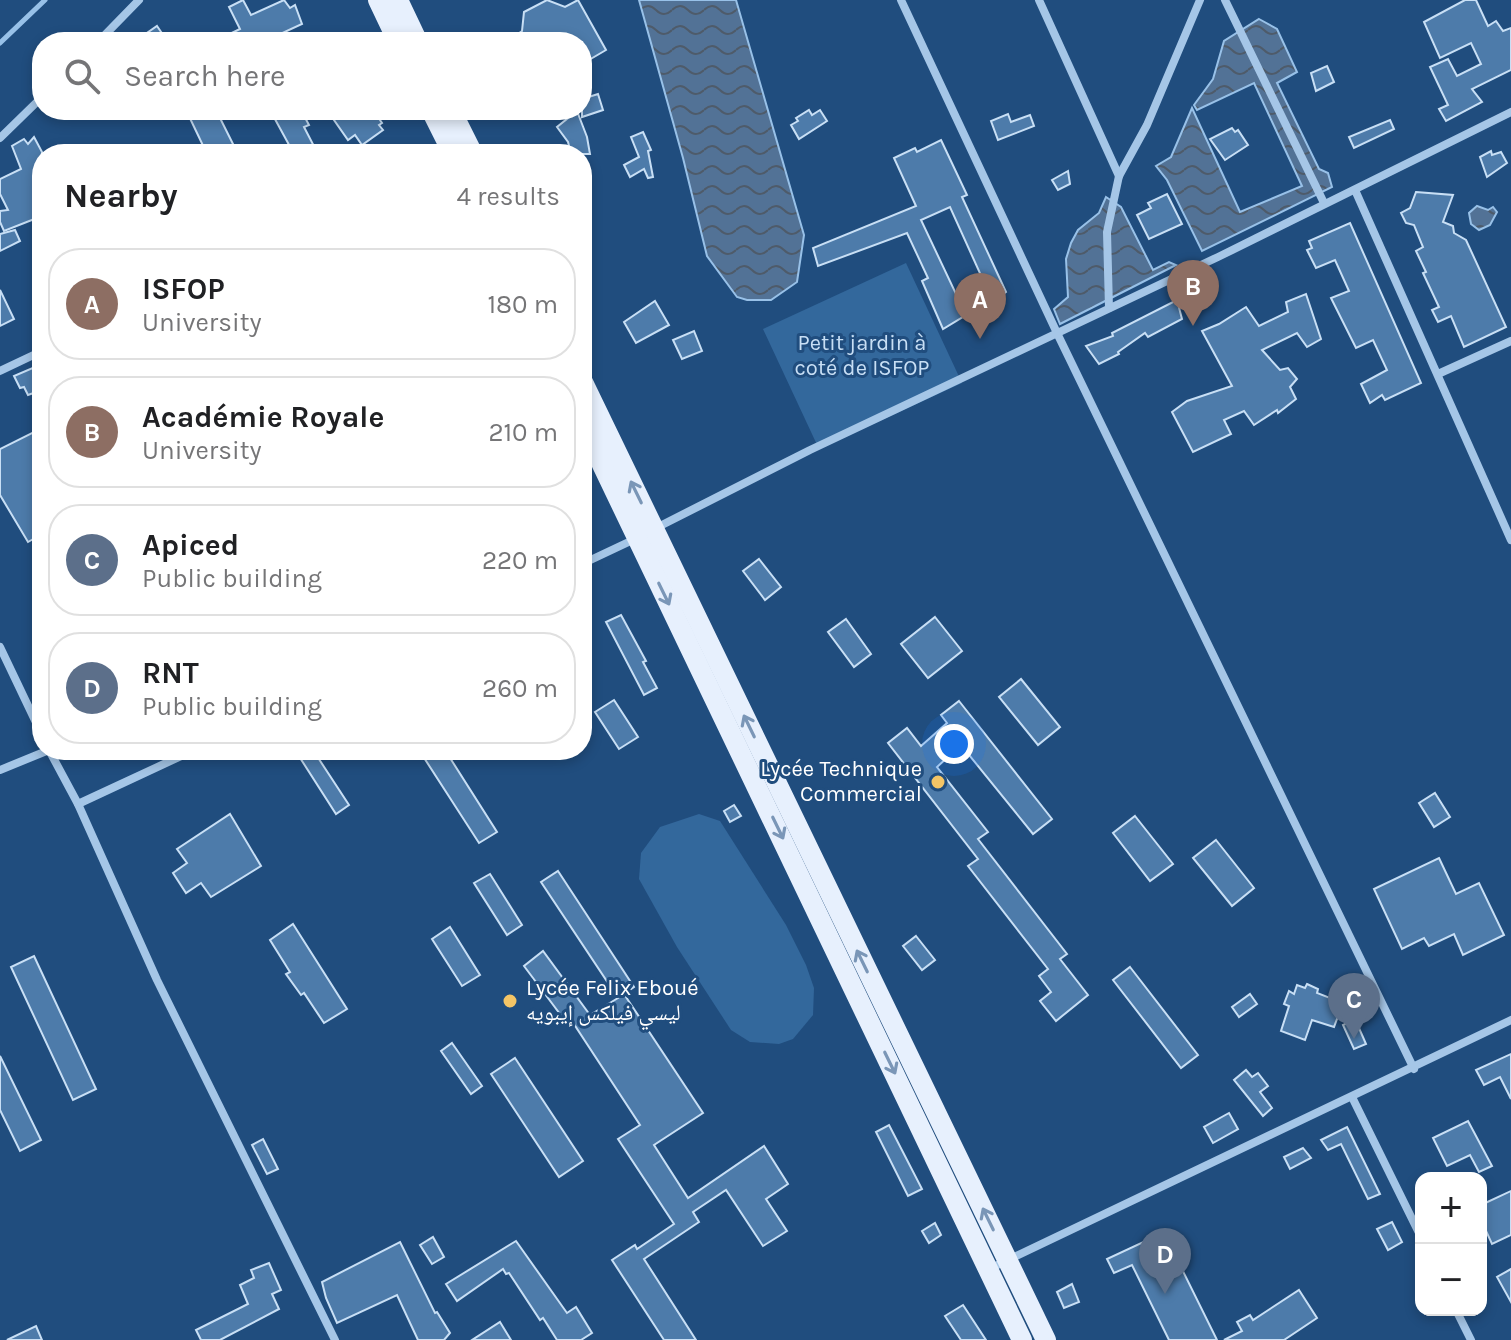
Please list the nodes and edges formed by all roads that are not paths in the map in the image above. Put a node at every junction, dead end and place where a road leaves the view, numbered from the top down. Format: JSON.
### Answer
{"nodes":[{"id":1,"x":139,"y":0,"type":"edge"},
{"id":2,"x":378,"y":0,"type":"edge"},
{"id":3,"x":398,"y":0,"type":"edge"},
{"id":4,"x":901,"y":0,"type":"edge"},
{"id":5,"x":1039,"y":0,"type":"edge"},
{"id":6,"x":1200,"y":0,"type":"edge"},
{"id":7,"x":1225,"y":0,"type":"edge"},
{"id":8,"x":108,"y":32,"type":"edge"},
{"id":9,"x":393,"y":32,"type":"edge"},
{"id":10,"x":413,"y":32,"type":"edge"},
{"id":11,"x":32,"y":107,"type":"edge"},
{"id":12,"x":1511,"y":112,"type":"edge"},
{"id":13,"x":438,"y":120,"type":"edge"},
{"id":14,"x":454,"y":120,"type":"edge"},
{"id":15,"x":0,"y":138,"type":"edge"},
{"id":16,"x":456,"y":144,"type":"edge"},
{"id":17,"x":460,"y":144,"type":"edge"},
{"id":18,"x":1119,"y":176,"type":"junction"},
{"id":19,"x":1355,"y":190,"type":"junction"},
{"id":20,"x":1324,"y":203,"type":"junction"},
{"id":21,"x":1109,"y":308,"type":"junction"},
{"id":22,"x":1057,"y":333,"type":"junction"},
{"id":23,"x":1511,"y":341,"type":"edge"},
{"id":24,"x":32,"y":356,"type":"edge"},
{"id":25,"x":0,"y":371,"type":"edge"},
{"id":26,"x":1438,"y":374,"type":"junction"},
{"id":27,"x":592,"y":404,"type":"edge"},
{"id":28,"x":592,"y":440,"type":"edge"},
{"id":29,"x":645,"y":533,"type":"junction"},
{"id":30,"x":1511,"y":540,"type":"edge"},
{"id":31,"x":592,"y":559,"type":"edge"},
{"id":32,"x":0,"y":647,"type":"edge"},
{"id":33,"x":32,"y":714,"type":"edge"},
{"id":34,"x":32,"y":757,"type":"edge"},
{"id":35,"x":54,"y":760,"type":"edge"},
{"id":36,"x":173,"y":760,"type":"edge"},
{"id":37,"x":0,"y":770,"type":"edge"},
{"id":38,"x":78,"y":804,"type":"junction"},
{"id":39,"x":878,"y":1016,"type":"junction"},
{"id":40,"x":1511,"y":1020,"type":"edge"},
{"id":41,"x":1414,"y":1069,"type":"junction"},
{"id":42,"x":1352,"y":1097,"type":"junction"},
{"id":43,"x":1415,"y":1225,"type":"edge"},
{"id":44,"x":1008,"y":1260,"type":"junction"},
{"id":45,"x":989,"y":1269,"type":"junction"},
{"id":46,"x":1459,"y":1316,"type":"edge"},
{"id":47,"x":335,"y":1340,"type":"edge"},
{"id":48,"x":1022,"y":1340,"type":"edge"},
{"id":49,"x":1046,"y":1340,"type":"edge"},
{"id":50,"x":1471,"y":1340,"type":"edge"}],
"edges":[{"from":1,"to":8,"type":"street"},
{"from":2,"to":9,"type":"main road"},
{"from":3,"to":10,"type":"main road"},
{"from":4,"to":22,"type":"street"},
{"from":5,"to":18,"type":"street"},
{"from":6,"to":18,"type":"street"},
{"from":7,"to":20,"type":"street"},
{"from":11,"to":15,"type":"street"},
{"from":12,"to":19,"type":"street"},
{"from":13,"to":16,"type":"main road"},
{"from":14,"to":17,"type":"main road"},
{"from":18,"to":21,"type":"street"},
{"from":19,"to":20,"type":"street"},
{"from":19,"to":26,"type":"street"},
{"from":20,"to":21,"type":"street"},
{"from":21,"to":22,"type":"street"},
{"from":22,"to":29,"type":"street"},
{"from":22,"to":41,"type":"street"},
{"from":23,"to":26,"type":"street"},
{"from":24,"to":25,"type":"street"},
{"from":26,"to":30,"type":"street"},
{"from":29,"to":27,"type":"main road","one_way":true},
{"from":28,"to":29,"type":"main road"},
{"from":29,"to":31,"type":"street"},
{"from":29,"to":39,"type":"main road"},
{"from":32,"to":33,"type":"street"},
{"from":34,"to":37,"type":"street"},
{"from":35,"to":38,"type":"street"},
{"from":36,"to":38,"type":"street"},
{"from":38,"to":47,"type":"street"},
{"from":44,"to":39,"type":"main road","one_way":true},
{"from":39,"to":45,"type":"main road","one_way":true},
{"from":40,"to":41,"type":"street"},
{"from":41,"to":42,"type":"street"},
{"from":42,"to":43,"type":"street"},
{"from":42,"to":44,"type":"street"},
{"from":44,"to":45,"type":"street"},
{"from":44,"to":49,"type":"main road"},
{"from":45,"to":48,"type":"main road"},
{"from":46,"to":50,"type":"street"}]}
